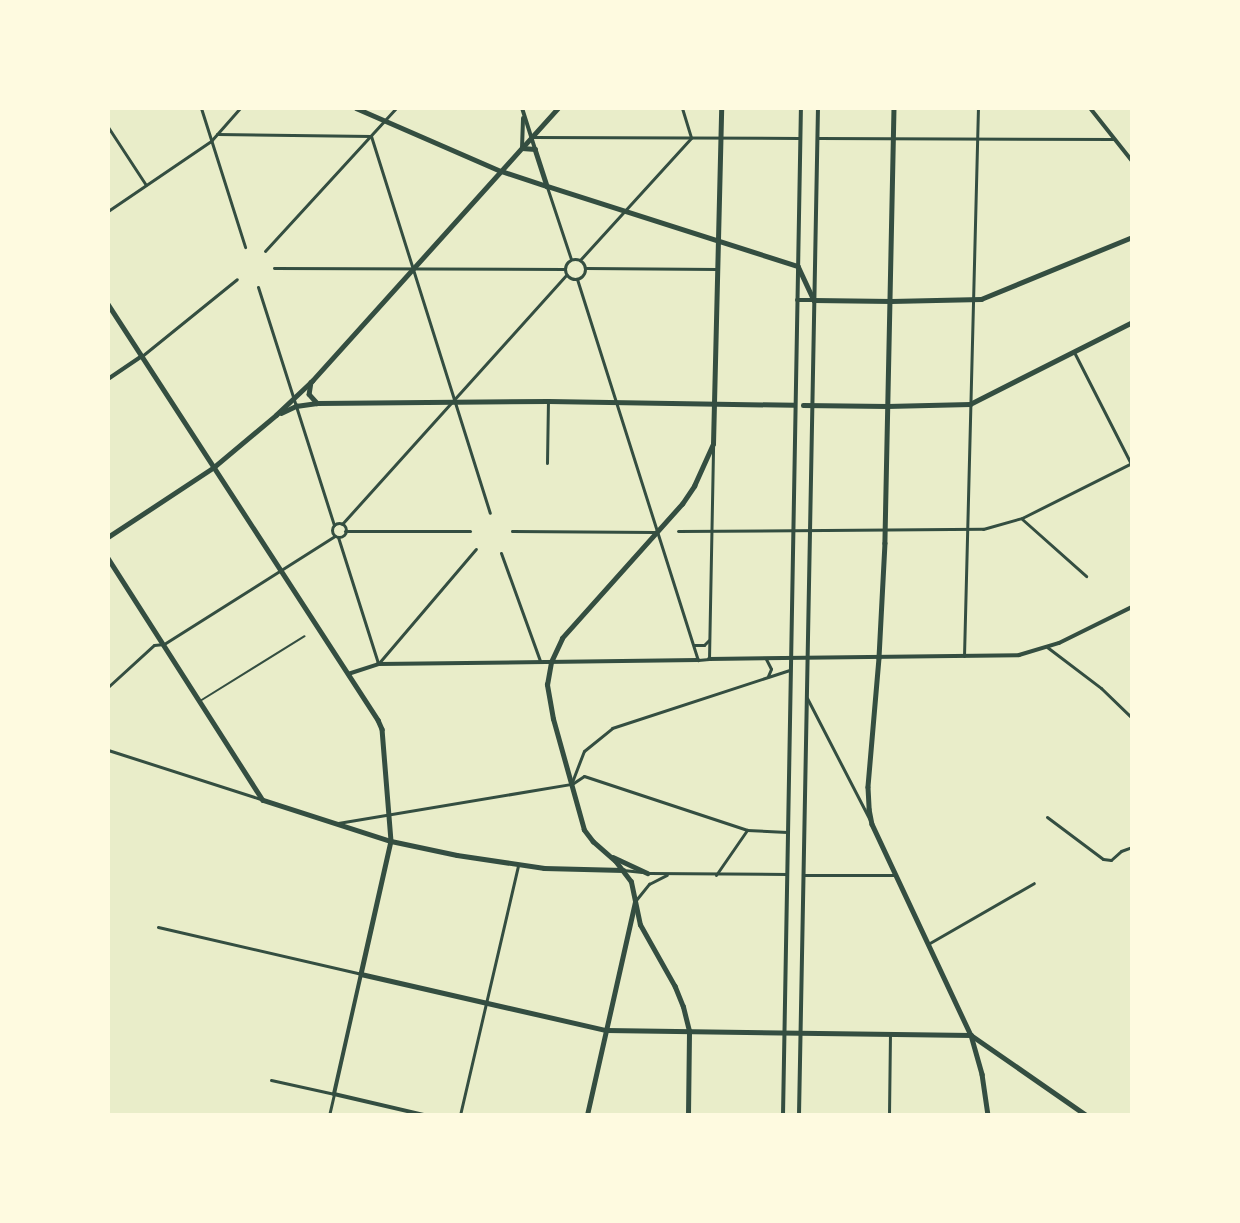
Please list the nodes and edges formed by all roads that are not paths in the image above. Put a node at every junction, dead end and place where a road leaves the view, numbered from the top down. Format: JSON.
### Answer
{"nodes":[{"id":1,"x":201,"y":108,"type":"edge"},
{"id":2,"x":240,"y":108,"type":"edge"},
{"id":3,"x":356,"y":108,"type":"edge"},
{"id":4,"x":396,"y":108,"type":"edge"},
{"id":5,"x":522,"y":108,"type":"edge"},
{"id":6,"x":558,"y":108,"type":"edge"},
{"id":7,"x":682,"y":108,"type":"edge"},
{"id":8,"x":721,"y":108,"type":"edge"},
{"id":9,"x":801,"y":108,"type":"edge"},
{"id":10,"x":818,"y":108,"type":"edge"},
{"id":11,"x":894,"y":108,"type":"edge"},
{"id":12,"x":978,"y":108,"type":"edge"},
{"id":13,"x":1089,"y":108,"type":"edge"},
{"id":14,"x":385,"y":121,"type":"junction"},
{"id":15,"x":108,"y":127,"type":"edge"},
{"id":16,"x":217,"y":134,"type":"junction"},
{"id":17,"x":370,"y":136,"type":"junction"},
{"id":18,"x":532,"y":137,"type":"junction"},
{"id":19,"x":691,"y":138,"type":"junction"},
{"id":20,"x":720,"y":138,"type":"junction"},
{"id":21,"x":800,"y":138,"type":"junction"},
{"id":22,"x":818,"y":138,"type":"junction"},
{"id":23,"x":894,"y":138,"type":"junction"},
{"id":24,"x":977,"y":138,"type":"junction"},
{"id":25,"x":1114,"y":139,"type":"junction"},
{"id":26,"x":211,"y":141,"type":"junction"},
{"id":27,"x":522,"y":148,"type":"junction"},
{"id":28,"x":535,"y":149,"type":"junction"},
{"id":29,"x":1132,"y":161,"type":"edge"},
{"id":30,"x":501,"y":171,"type":"junction"},
{"id":31,"x":544,"y":175,"type":"junction"},
{"id":32,"x":531,"y":181,"type":"junction"},
{"id":33,"x":146,"y":185,"type":"junction"},
{"id":34,"x":547,"y":186,"type":"junction"},
{"id":35,"x":108,"y":211,"type":"edge"},
{"id":36,"x":625,"y":211,"type":"junction"},
{"id":37,"x":1132,"y":237,"type":"edge"},
{"id":38,"x":717,"y":241,"type":"junction"},
{"id":39,"x":245,"y":247,"type":"dead end"},
{"id":40,"x":265,"y":251,"type":"dead end"},
{"id":41,"x":571,"y":260,"type":"junction"},
{"id":42,"x":580,"y":260,"type":"junction"},
{"id":43,"x":798,"y":266,"type":"junction"},
{"id":44,"x":274,"y":268,"type":"dead end"},
{"id":45,"x":564,"y":268,"type":"junction"},
{"id":46,"x":585,"y":268,"type":"junction"},
{"id":47,"x":412,"y":269,"type":"junction"},
{"id":48,"x":717,"y":269,"type":"junction"},
{"id":49,"x":566,"y":275,"type":"junction"},
{"id":50,"x":237,"y":279,"type":"dead end"},
{"id":51,"x":577,"y":279,"type":"junction"},
{"id":52,"x":258,"y":287,"type":"dead end"},
{"id":53,"x":797,"y":300,"type":"junction"},
{"id":54,"x":814,"y":300,"type":"junction"},
{"id":55,"x":891,"y":301,"type":"junction"},
{"id":56,"x":973,"y":301,"type":"junction"},
{"id":57,"x":108,"y":304,"type":"edge"},
{"id":58,"x":1132,"y":322,"type":"edge"},
{"id":59,"x":1074,"y":352,"type":"junction"},
{"id":60,"x":142,"y":356,"type":"junction"},
{"id":61,"x":108,"y":379,"type":"edge"},
{"id":62,"x":312,"y":381,"type":"junction"},
{"id":63,"x":294,"y":399,"type":"junction"},
{"id":64,"x":453,"y":401,"type":"junction"},
{"id":65,"x":548,"y":401,"type":"junction"},
{"id":66,"x":317,"y":403,"type":"junction"},
{"id":67,"x":616,"y":403,"type":"junction"},
{"id":68,"x":970,"y":404,"type":"junction"},
{"id":69,"x":714,"y":405,"type":"junction"},
{"id":70,"x":795,"y":405,"type":"junction"},
{"id":71,"x":812,"y":405,"type":"junction"},
{"id":72,"x":296,"y":406,"type":"junction"},
{"id":73,"x":887,"y":406,"type":"junction"},
{"id":74,"x":276,"y":416,"type":"junction"},
{"id":75,"x":713,"y":444,"type":"junction"},
{"id":76,"x":548,"y":463,"type":"dead end"},
{"id":77,"x":1132,"y":464,"type":"edge"},
{"id":78,"x":214,"y":467,"type":"junction"},
{"id":79,"x":490,"y":513,"type":"dead end"},
{"id":80,"x":1022,"y":519,"type":"junction"},
{"id":81,"x":342,"y":524,"type":"junction"},
{"id":82,"x":334,"y":525,"type":"junction"},
{"id":83,"x":345,"y":531,"type":"junction"},
{"id":84,"x":470,"y":531,"type":"dead end"},
{"id":85,"x":512,"y":531,"type":"dead end"},
{"id":86,"x":678,"y":531,"type":"dead end"},
{"id":87,"x":711,"y":531,"type":"junction"},
{"id":88,"x":792,"y":531,"type":"junction"},
{"id":89,"x":809,"y":531,"type":"junction"},
{"id":90,"x":885,"y":531,"type":"junction"},
{"id":91,"x":967,"y":531,"type":"junction"},
{"id":92,"x":657,"y":532,"type":"junction"},
{"id":93,"x":336,"y":536,"type":"junction"},
{"id":94,"x":108,"y":537,"type":"edge"},
{"id":95,"x":476,"y":549,"type":"dead end"},
{"id":96,"x":501,"y":553,"type":"dead end"},
{"id":97,"x":108,"y":558,"type":"edge"},
{"id":98,"x":281,"y":570,"type":"junction"},
{"id":99,"x":1086,"y":576,"type":"dead end"},
{"id":100,"x":1132,"y":607,"type":"edge"},
{"id":101,"x":305,"y":636,"type":"dead end"},
{"id":102,"x":709,"y":640,"type":"junction"},
{"id":103,"x":164,"y":644,"type":"junction"},
{"id":104,"x":693,"y":644,"type":"junction"},
{"id":105,"x":1047,"y":647,"type":"junction"},
{"id":106,"x":964,"y":656,"type":"junction"},
{"id":107,"x":807,"y":658,"type":"junction"},
{"id":108,"x":879,"y":658,"type":"junction"},
{"id":109,"x":766,"y":659,"type":"junction"},
{"id":110,"x":790,"y":659,"type":"junction"},
{"id":111,"x":698,"y":660,"type":"junction"},
{"id":112,"x":709,"y":660,"type":"junction"},
{"id":113,"x":540,"y":662,"type":"junction"},
{"id":114,"x":551,"y":662,"type":"junction"},
{"id":115,"x":378,"y":664,"type":"junction"},
{"id":116,"x":789,"y":670,"type":"junction"},
{"id":117,"x":348,"y":674,"type":"junction"},
{"id":118,"x":767,"y":676,"type":"junction"},
{"id":119,"x":108,"y":687,"type":"edge"},
{"id":120,"x":806,"y":696,"type":"junction"},
{"id":121,"x":200,"y":701,"type":"junction"},
{"id":122,"x":1132,"y":718,"type":"edge"},
{"id":123,"x":108,"y":750,"type":"edge"},
{"id":124,"x":572,"y":784,"type":"junction"},
{"id":125,"x":263,"y":800,"type":"junction"},
{"id":126,"x":389,"y":815,"type":"junction"},
{"id":127,"x":1047,"y":817,"type":"dead end"},
{"id":128,"x":337,"y":823,"type":"junction"},
{"id":129,"x":872,"y":824,"type":"junction"},
{"id":130,"x":747,"y":830,"type":"junction"},
{"id":131,"x":787,"y":832,"type":"junction"},
{"id":132,"x":391,"y":841,"type":"junction"},
{"id":133,"x":1132,"y":847,"type":"edge"},
{"id":134,"x":608,"y":855,"type":"junction"},
{"id":135,"x":518,"y":865,"type":"junction"},
{"id":136,"x":623,"y":870,"type":"junction"},
{"id":137,"x":648,"y":873,"type":"junction"},
{"id":138,"x":668,"y":874,"type":"junction"},
{"id":139,"x":787,"y":874,"type":"junction"},
{"id":140,"x":716,"y":875,"type":"junction"},
{"id":141,"x":803,"y":875,"type":"junction"},
{"id":142,"x":896,"y":875,"type":"junction"},
{"id":143,"x":1034,"y":883,"type":"dead end"},
{"id":144,"x":636,"y":900,"type":"junction"},
{"id":145,"x":158,"y":927,"type":"dead end"},
{"id":146,"x":928,"y":944,"type":"junction"},
{"id":147,"x":361,"y":974,"type":"junction"},
{"id":148,"x":486,"y":1002,"type":"junction"},
{"id":149,"x":606,"y":1030,"type":"junction"},
{"id":150,"x":689,"y":1031,"type":"junction"},
{"id":151,"x":784,"y":1032,"type":"junction"},
{"id":152,"x":801,"y":1033,"type":"junction"},
{"id":153,"x":890,"y":1034,"type":"junction"},
{"id":154,"x":971,"y":1035,"type":"junction"},
{"id":155,"x":271,"y":1080,"type":"dead end"},
{"id":156,"x":334,"y":1094,"type":"junction"},
{"id":157,"x":329,"y":1115,"type":"edge"},
{"id":158,"x":424,"y":1115,"type":"edge"},
{"id":159,"x":460,"y":1115,"type":"edge"},
{"id":160,"x":587,"y":1115,"type":"edge"},
{"id":161,"x":688,"y":1115,"type":"edge"},
{"id":162,"x":783,"y":1115,"type":"edge"},
{"id":163,"x":799,"y":1115,"type":"edge"},
{"id":164,"x":889,"y":1115,"type":"edge"},
{"id":165,"x":988,"y":1115,"type":"edge"},
{"id":166,"x":1086,"y":1115,"type":"edge"}],
"edges":[{"from":1,"to":26,"type":"street"},
{"from":2,"to":16,"type":"street"},
{"from":3,"to":14,"type":"main road"},
{"from":4,"to":14,"type":"street"},
{"from":5,"to":18,"type":"street"},
{"from":5,"to":27,"type":"street"},
{"from":6,"to":18,"type":"main road"},
{"from":7,"to":19,"type":"street"},
{"from":8,"to":20,"type":"main road"},
{"from":9,"to":21,"type":"street"},
{"from":10,"to":22,"type":"street"},
{"from":11,"to":23,"type":"main road"},
{"from":12,"to":24,"type":"street"},
{"from":13,"to":25,"type":"street"},
{"from":14,"to":17,"type":"street"},
{"from":14,"to":30,"type":"main road"},
{"from":15,"to":33,"type":"street"},
{"from":16,"to":17,"type":"street"},
{"from":16,"to":26,"type":"street"},
{"from":17,"to":40,"type":"street"},
{"from":17,"to":47,"type":"street"},
{"from":18,"to":19,"type":"street"},
{"from":18,"to":27,"type":"main road"},
{"from":18,"to":28,"type":"street"},
{"from":19,"to":20,"type":"street"},
{"from":19,"to":36,"type":"street"},
{"from":20,"to":21,"type":"street"},
{"from":20,"to":38,"type":"main road"},
{"from":21,"to":43,"type":"street"},
{"from":22,"to":23,"type":"street"},
{"from":22,"to":54,"type":"street"},
{"from":23,"to":24,"type":"street"},
{"from":23,"to":55,"type":"main road"},
{"from":24,"to":25,"type":"street"},
{"from":24,"to":56,"type":"street"},
{"from":25,"to":29,"type":"street"},
{"from":26,"to":33,"type":"street"},
{"from":26,"to":39,"type":"street"},
{"from":27,"to":28,"type":"main road"},
{"from":27,"to":30,"type":"main road"},
{"from":28,"to":31,"type":"main road"},
{"from":30,"to":32,"type":"main road"},
{"from":30,"to":47,"type":"main road"},
{"from":31,"to":32,"type":"main road"},
{"from":31,"to":34,"type":"main road"},
{"from":32,"to":34,"type":"main road"},
{"from":33,"to":35,"type":"street"},
{"from":34,"to":36,"type":"main road"},
{"from":34,"to":41,"type":"street"},
{"from":36,"to":38,"type":"main road"},
{"from":36,"to":42,"type":"street"},
{"from":37,"to":56,"type":"main road"},
{"from":38,"to":43,"type":"main road"},
{"from":38,"to":48,"type":"main road"},
{"from":41,"to":42,"type":"street"},
{"from":41,"to":45,"type":"street"},
{"from":42,"to":46,"type":"street"},
{"from":43,"to":53,"type":"street"},
{"from":43,"to":54,"type":"main road"},
{"from":44,"to":47,"type":"street"},
{"from":45,"to":47,"type":"street"},
{"from":45,"to":49,"type":"street"},
{"from":46,"to":48,"type":"street"},
{"from":46,"to":51,"type":"street"},
{"from":47,"to":62,"type":"main road"},
{"from":47,"to":64,"type":"street"},
{"from":48,"to":69,"type":"main road"},
{"from":49,"to":51,"type":"street"},
{"from":49,"to":64,"type":"street"},
{"from":50,"to":60,"type":"street"},
{"from":51,"to":67,"type":"street"},
{"from":52,"to":63,"type":"street"},
{"from":53,"to":54,"type":"street"},
{"from":53,"to":70,"type":"street"},
{"from":54,"to":55,"type":"main road"},
{"from":54,"to":71,"type":"street"},
{"from":55,"to":56,"type":"main road"},
{"from":55,"to":73,"type":"main road"},
{"from":56,"to":68,"type":"street"},
{"from":57,"to":60,"type":"main road"},
{"from":58,"to":59,"type":"main road"},
{"from":59,"to":68,"type":"main road"},
{"from":59,"to":77,"type":"street"},
{"from":60,"to":61,"type":"street"},
{"from":60,"to":78,"type":"main road"},
{"from":62,"to":63,"type":"main road"},
{"from":62,"to":66,"type":"main road"},
{"from":63,"to":72,"type":"street"},
{"from":63,"to":74,"type":"main road"},
{"from":64,"to":65,"type":"main road"},
{"from":64,"to":66,"type":"main road"},
{"from":64,"to":79,"type":"street"},
{"from":64,"to":81,"type":"street"},
{"from":65,"to":67,"type":"main road"},
{"from":65,"to":76,"type":"street"},
{"from":66,"to":72,"type":"main road"},
{"from":67,"to":69,"type":"main road"},
{"from":67,"to":92,"type":"street"},
{"from":68,"to":73,"type":"main road"},
{"from":68,"to":91,"type":"street"},
{"from":69,"to":70,"type":"main road"},
{"from":69,"to":75,"type":"main road"},
{"from":70,"to":71,"type":"main road"},
{"from":70,"to":88,"type":"street"},
{"from":71,"to":73,"type":"main road"},
{"from":71,"to":89,"type":"street"},
{"from":72,"to":74,"type":"main road"},
{"from":72,"to":82,"type":"street"},
{"from":73,"to":90,"type":"main road"},
{"from":74,"to":78,"type":"main road"},
{"from":75,"to":87,"type":"street"},
{"from":75,"to":92,"type":"main road"},
{"from":77,"to":80,"type":"street"},
{"from":78,"to":94,"type":"main road"},
{"from":78,"to":98,"type":"main road"},
{"from":80,"to":91,"type":"street"},
{"from":80,"to":99,"type":"street"},
{"from":81,"to":82,"type":"street"},
{"from":81,"to":83,"type":"street"},
{"from":82,"to":93,"type":"street"},
{"from":83,"to":84,"type":"street"},
{"from":83,"to":93,"type":"street"},
{"from":85,"to":92,"type":"street"},
{"from":86,"to":87,"type":"street"},
{"from":87,"to":88,"type":"street"},
{"from":87,"to":102,"type":"street"},
{"from":88,"to":89,"type":"street"},
{"from":88,"to":110,"type":"street"},
{"from":89,"to":90,"type":"street"},
{"from":89,"to":107,"type":"street"},
{"from":90,"to":91,"type":"street"},
{"from":90,"to":108,"type":"main road"},
{"from":91,"to":106,"type":"street"},
{"from":92,"to":104,"type":"street"},
{"from":92,"to":114,"type":"main road"},
{"from":93,"to":98,"type":"street"},
{"from":93,"to":115,"type":"street"},
{"from":95,"to":115,"type":"street"},
{"from":96,"to":113,"type":"street"},
{"from":97,"to":103,"type":"main road"},
{"from":98,"to":103,"type":"street"},
{"from":98,"to":117,"type":"main road"},
{"from":100,"to":105,"type":"street"},
{"from":101,"to":121,"type":"street"},
{"from":102,"to":104,"type":"street"},
{"from":102,"to":112,"type":"street"},
{"from":103,"to":119,"type":"street"},
{"from":103,"to":121,"type":"main road"},
{"from":104,"to":111,"type":"street"},
{"from":105,"to":106,"type":"street"},
{"from":105,"to":122,"type":"street"},
{"from":106,"to":108,"type":"street"},
{"from":107,"to":108,"type":"street"},
{"from":107,"to":110,"type":"street"},
{"from":107,"to":120,"type":"street"},
{"from":108,"to":129,"type":"main road"},
{"from":109,"to":110,"type":"street"},
{"from":109,"to":112,"type":"street"},
{"from":109,"to":118,"type":"street"},
{"from":110,"to":116,"type":"street"},
{"from":111,"to":112,"type":"street"},
{"from":111,"to":114,"type":"street"},
{"from":113,"to":114,"type":"street"},
{"from":113,"to":115,"type":"street"},
{"from":114,"to":124,"type":"main road"},
{"from":115,"to":117,"type":"street"},
{"from":116,"to":118,"type":"street"},
{"from":116,"to":131,"type":"street"},
{"from":117,"to":126,"type":"main road"},
{"from":118,"to":124,"type":"street"},
{"from":120,"to":129,"type":"street"},
{"from":120,"to":141,"type":"street"},
{"from":121,"to":125,"type":"main road"},
{"from":123,"to":125,"type":"street"},
{"from":124,"to":126,"type":"street"},
{"from":124,"to":130,"type":"street"},
{"from":124,"to":134,"type":"main road"},
{"from":125,"to":128,"type":"main road"},
{"from":126,"to":128,"type":"street"},
{"from":126,"to":132,"type":"main road"},
{"from":127,"to":133,"type":"street"},
{"from":128,"to":132,"type":"main road"},
{"from":129,"to":142,"type":"main road"},
{"from":130,"to":131,"type":"street"},
{"from":130,"to":140,"type":"street"},
{"from":131,"to":139,"type":"street"},
{"from":132,"to":135,"type":"main road"},
{"from":132,"to":147,"type":"main road"},
{"from":134,"to":136,"type":"main road"},
{"from":134,"to":137,"type":"main road"},
{"from":135,"to":136,"type":"main road"},
{"from":135,"to":148,"type":"street"},
{"from":136,"to":137,"type":"street"},
{"from":136,"to":144,"type":"main road"},
{"from":137,"to":138,"type":"street"},
{"from":138,"to":140,"type":"street"},
{"from":138,"to":144,"type":"street"},
{"from":139,"to":140,"type":"street"},
{"from":139,"to":151,"type":"street"},
{"from":141,"to":142,"type":"street"},
{"from":141,"to":152,"type":"street"},
{"from":142,"to":146,"type":"main road"},
{"from":143,"to":146,"type":"street"},
{"from":144,"to":149,"type":"main road"},
{"from":144,"to":150,"type":"main road"},
{"from":145,"to":147,"type":"street"},
{"from":146,"to":154,"type":"main road"},
{"from":147,"to":148,"type":"main road"},
{"from":147,"to":156,"type":"street"},
{"from":148,"to":149,"type":"main road"},
{"from":148,"to":159,"type":"street"},
{"from":149,"to":150,"type":"main road"},
{"from":149,"to":160,"type":"main road"},
{"from":150,"to":151,"type":"main road"},
{"from":150,"to":161,"type":"main road"},
{"from":151,"to":152,"type":"main road"},
{"from":151,"to":162,"type":"street"},
{"from":152,"to":153,"type":"main road"},
{"from":152,"to":163,"type":"street"},
{"from":153,"to":154,"type":"main road"},
{"from":153,"to":164,"type":"street"},
{"from":154,"to":165,"type":"main road"},
{"from":154,"to":166,"type":"main road"},
{"from":155,"to":156,"type":"street"},
{"from":156,"to":157,"type":"street"},
{"from":156,"to":158,"type":"street"}]}
